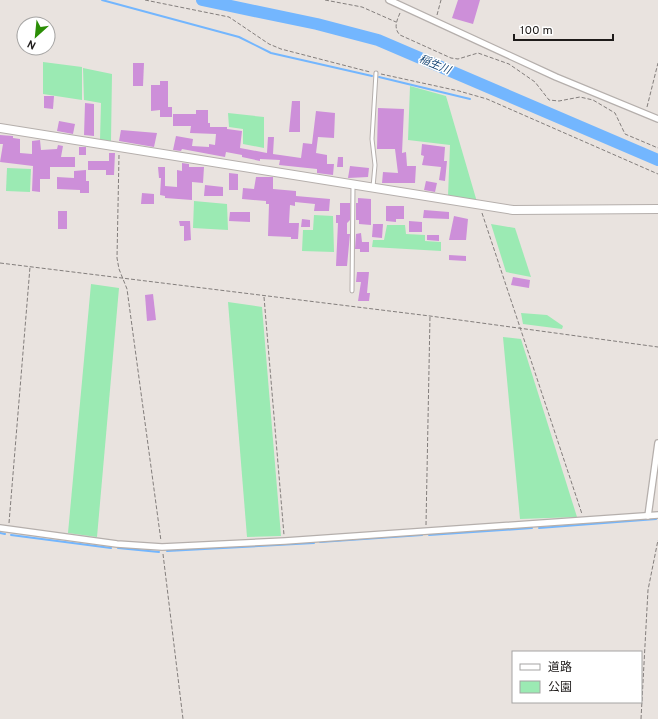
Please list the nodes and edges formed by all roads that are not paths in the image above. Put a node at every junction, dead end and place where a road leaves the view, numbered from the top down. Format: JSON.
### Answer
{"nodes":[{"id":1,"x":389,"y":0,"type":"edge"},
{"id":2,"x":376,"y":73,"type":"road end"},
{"id":3,"x":658,"y":118,"type":"edge"},
{"id":4,"x":0,"y":128,"type":"edge"},
{"id":5,"x":353,"y":186,"type":"junction"},
{"id":6,"x":373,"y":189,"type":"junction"},
{"id":7,"x":658,"y":209,"type":"edge"},
{"id":8,"x":352,"y":291,"type":"dead end"},
{"id":9,"x":658,"y":443,"type":"edge"},
{"id":10,"x":658,"y":514,"type":"edge"},
{"id":11,"x":648,"y":516,"type":"junction"},
{"id":12,"x":0,"y":528,"type":"edge"}],
"edges":[{"from":1,"to":3,"type":"street"},
{"from":2,"to":6,"type":"lane"},
{"from":4,"to":5,"type":"street"},
{"from":5,"to":6,"type":"street"},
{"from":5,"to":8,"type":"lane"},
{"from":6,"to":7,"type":"street"},
{"from":9,"to":11,"type":"street"},
{"from":10,"to":11,"type":"street"},
{"from":11,"to":12,"type":"street"}]}
